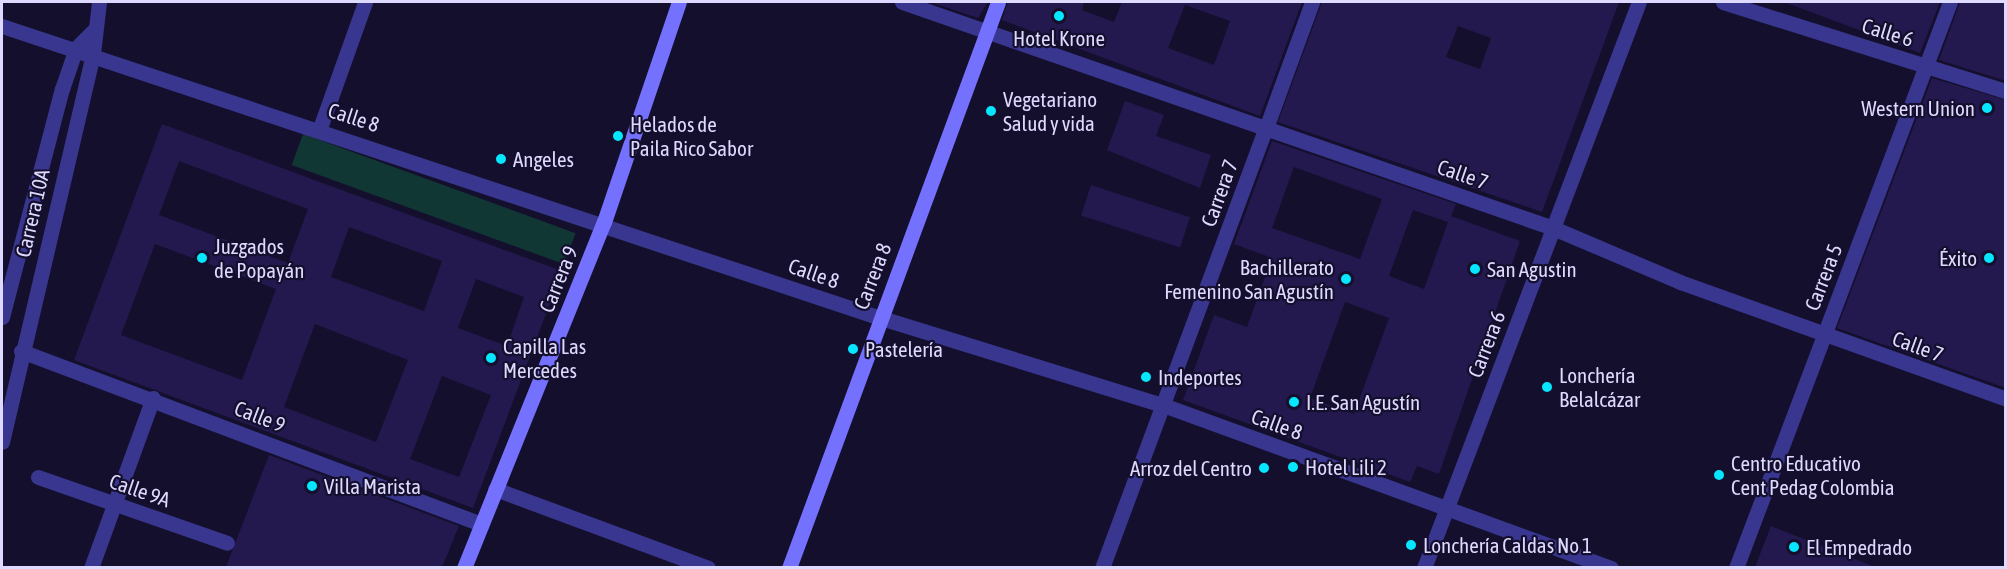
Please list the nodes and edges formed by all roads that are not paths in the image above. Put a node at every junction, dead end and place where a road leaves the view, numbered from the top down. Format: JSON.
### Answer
{"nodes":[{"id":1,"x":99,"y":2,"type":"edge"},
{"id":2,"x":365,"y":2,"type":"edge"},
{"id":3,"x":679,"y":2,"type":"edge"},
{"id":4,"x":902,"y":2,"type":"edge"},
{"id":5,"x":998,"y":2,"type":"edge"},
{"id":6,"x":1312,"y":2,"type":"edge"},
{"id":7,"x":1639,"y":2,"type":"edge"},
{"id":8,"x":1723,"y":2,"type":"edge"},
{"id":9,"x":1950,"y":2,"type":"edge"},
{"id":10,"x":2,"y":26,"type":"edge"},
{"id":11,"x":93,"y":31,"type":"junction"},
{"id":12,"x":986,"y":31,"type":"junction"},
{"id":13,"x":76,"y":48,"type":"junction"},
{"id":14,"x":93,"y":54,"type":"junction"},
{"id":15,"x":1926,"y":66,"type":"junction"},
{"id":16,"x":2006,"y":91,"type":"edge"},
{"id":17,"x":320,"y":128,"type":"junction"},
{"id":18,"x":1266,"y":128,"type":"junction"},
{"id":19,"x":604,"y":222,"type":"junction"},
{"id":20,"x":1553,"y":228,"type":"junction"},
{"id":21,"x":879,"y":317,"type":"junction"},
{"id":22,"x":2,"y":318,"type":"edge"},
{"id":23,"x":1824,"y":334,"type":"junction"},
{"id":24,"x":21,"y":351,"type":"junction"},
{"id":25,"x":153,"y":398,"type":"junction"},
{"id":26,"x":2006,"y":399,"type":"edge"},
{"id":27,"x":1162,"y":405,"type":"junction"},
{"id":28,"x":2,"y":441,"type":"edge"},
{"id":29,"x":38,"y":477,"type":"dead end"},
{"id":30,"x":495,"y":489,"type":"junction"},
{"id":31,"x":111,"y":502,"type":"junction"},
{"id":32,"x":1445,"y":508,"type":"junction"},
{"id":33,"x":482,"y":524,"type":"junction"},
{"id":34,"x":227,"y":543,"type":"dead end"},
{"id":35,"x":91,"y":567,"type":"edge"},
{"id":36,"x":464,"y":567,"type":"edge"},
{"id":37,"x":708,"y":567,"type":"edge"},
{"id":38,"x":789,"y":567,"type":"edge"},
{"id":39,"x":1102,"y":567,"type":"edge"},
{"id":40,"x":1424,"y":567,"type":"edge"},
{"id":41,"x":1611,"y":567,"type":"edge"},
{"id":42,"x":1736,"y":567,"type":"edge"}],
"edges":[{"from":1,"to":11,"type":"street","name":"Carrera 10A"},
{"from":2,"to":17,"type":"street"},
{"from":3,"to":19,"type":"main road","name":"Carrera 9"},
{"from":4,"to":12,"type":"street","name":"Calle 7"},
{"from":5,"to":12,"type":"main road","name":"Carrera 8"},
{"from":6,"to":18,"type":"street","name":"Carrera 7"},
{"from":7,"to":20,"type":"street","name":"Carrera 6"},
{"from":8,"to":15,"type":"street","name":"Calle 6"},
{"from":9,"to":15,"type":"street","name":"Carrera 5"},
{"from":10,"to":13,"type":"street","name":"Calle 8"},
{"from":11,"to":13,"type":"street","name":"Carrera 10A"},
{"from":11,"to":14,"type":"street","name":"Carrera 10A"},
{"from":12,"to":18,"type":"street","name":"Calle 7"},
{"from":12,"to":21,"type":"main road","name":"Carrera 8"},
{"from":13,"to":14,"type":"street","name":"Calle 8"},
{"from":13,"to":22,"type":"street","name":"Carrera 10A"},
{"from":14,"to":17,"type":"street","name":"Calle 8"},
{"from":14,"to":24,"type":"street","name":"Carrera 10A"},
{"from":15,"to":16,"type":"street","name":"Calle 6"},
{"from":15,"to":23,"type":"street","name":"Carrera 5"},
{"from":17,"to":19,"type":"street","name":"Calle 8"},
{"from":18,"to":20,"type":"street","name":"Calle 7"},
{"from":18,"to":27,"type":"street","name":"Carrera 7"},
{"from":19,"to":21,"type":"street","name":"Calle 8"},
{"from":19,"to":30,"type":"main road","name":"Carrera 9"},
{"from":20,"to":23,"type":"street","name":"Calle 7"},
{"from":20,"to":32,"type":"street","name":"Carrera 6"},
{"from":21,"to":27,"type":"street","name":"Calle 8"},
{"from":21,"to":38,"type":"main road","name":"Carrera 8"},
{"from":23,"to":26,"type":"street","name":"Calle 7"},
{"from":23,"to":42,"type":"street","name":"Carrera 5"},
{"from":24,"to":25,"type":"street","name":"Calle 9"},
{"from":24,"to":28,"type":"street","name":"Carrera 10A"},
{"from":25,"to":31,"type":"street"},
{"from":25,"to":33,"type":"street","name":"Calle 9"},
{"from":27,"to":32,"type":"street","name":"Calle 8"},
{"from":27,"to":39,"type":"street","name":"Carrera 7"},
{"from":29,"to":31,"type":"street","name":"Calle 9A"},
{"from":30,"to":33,"type":"main road","name":"Carrera 9"},
{"from":30,"to":37,"type":"street"},
{"from":31,"to":34,"type":"street","name":"Calle 9A"},
{"from":31,"to":35,"type":"street"},
{"from":32,"to":40,"type":"street","name":"Carrera 6"},
{"from":32,"to":41,"type":"street","name":"Calle 8"},
{"from":33,"to":36,"type":"main road","name":"Carrera 9"}]}
